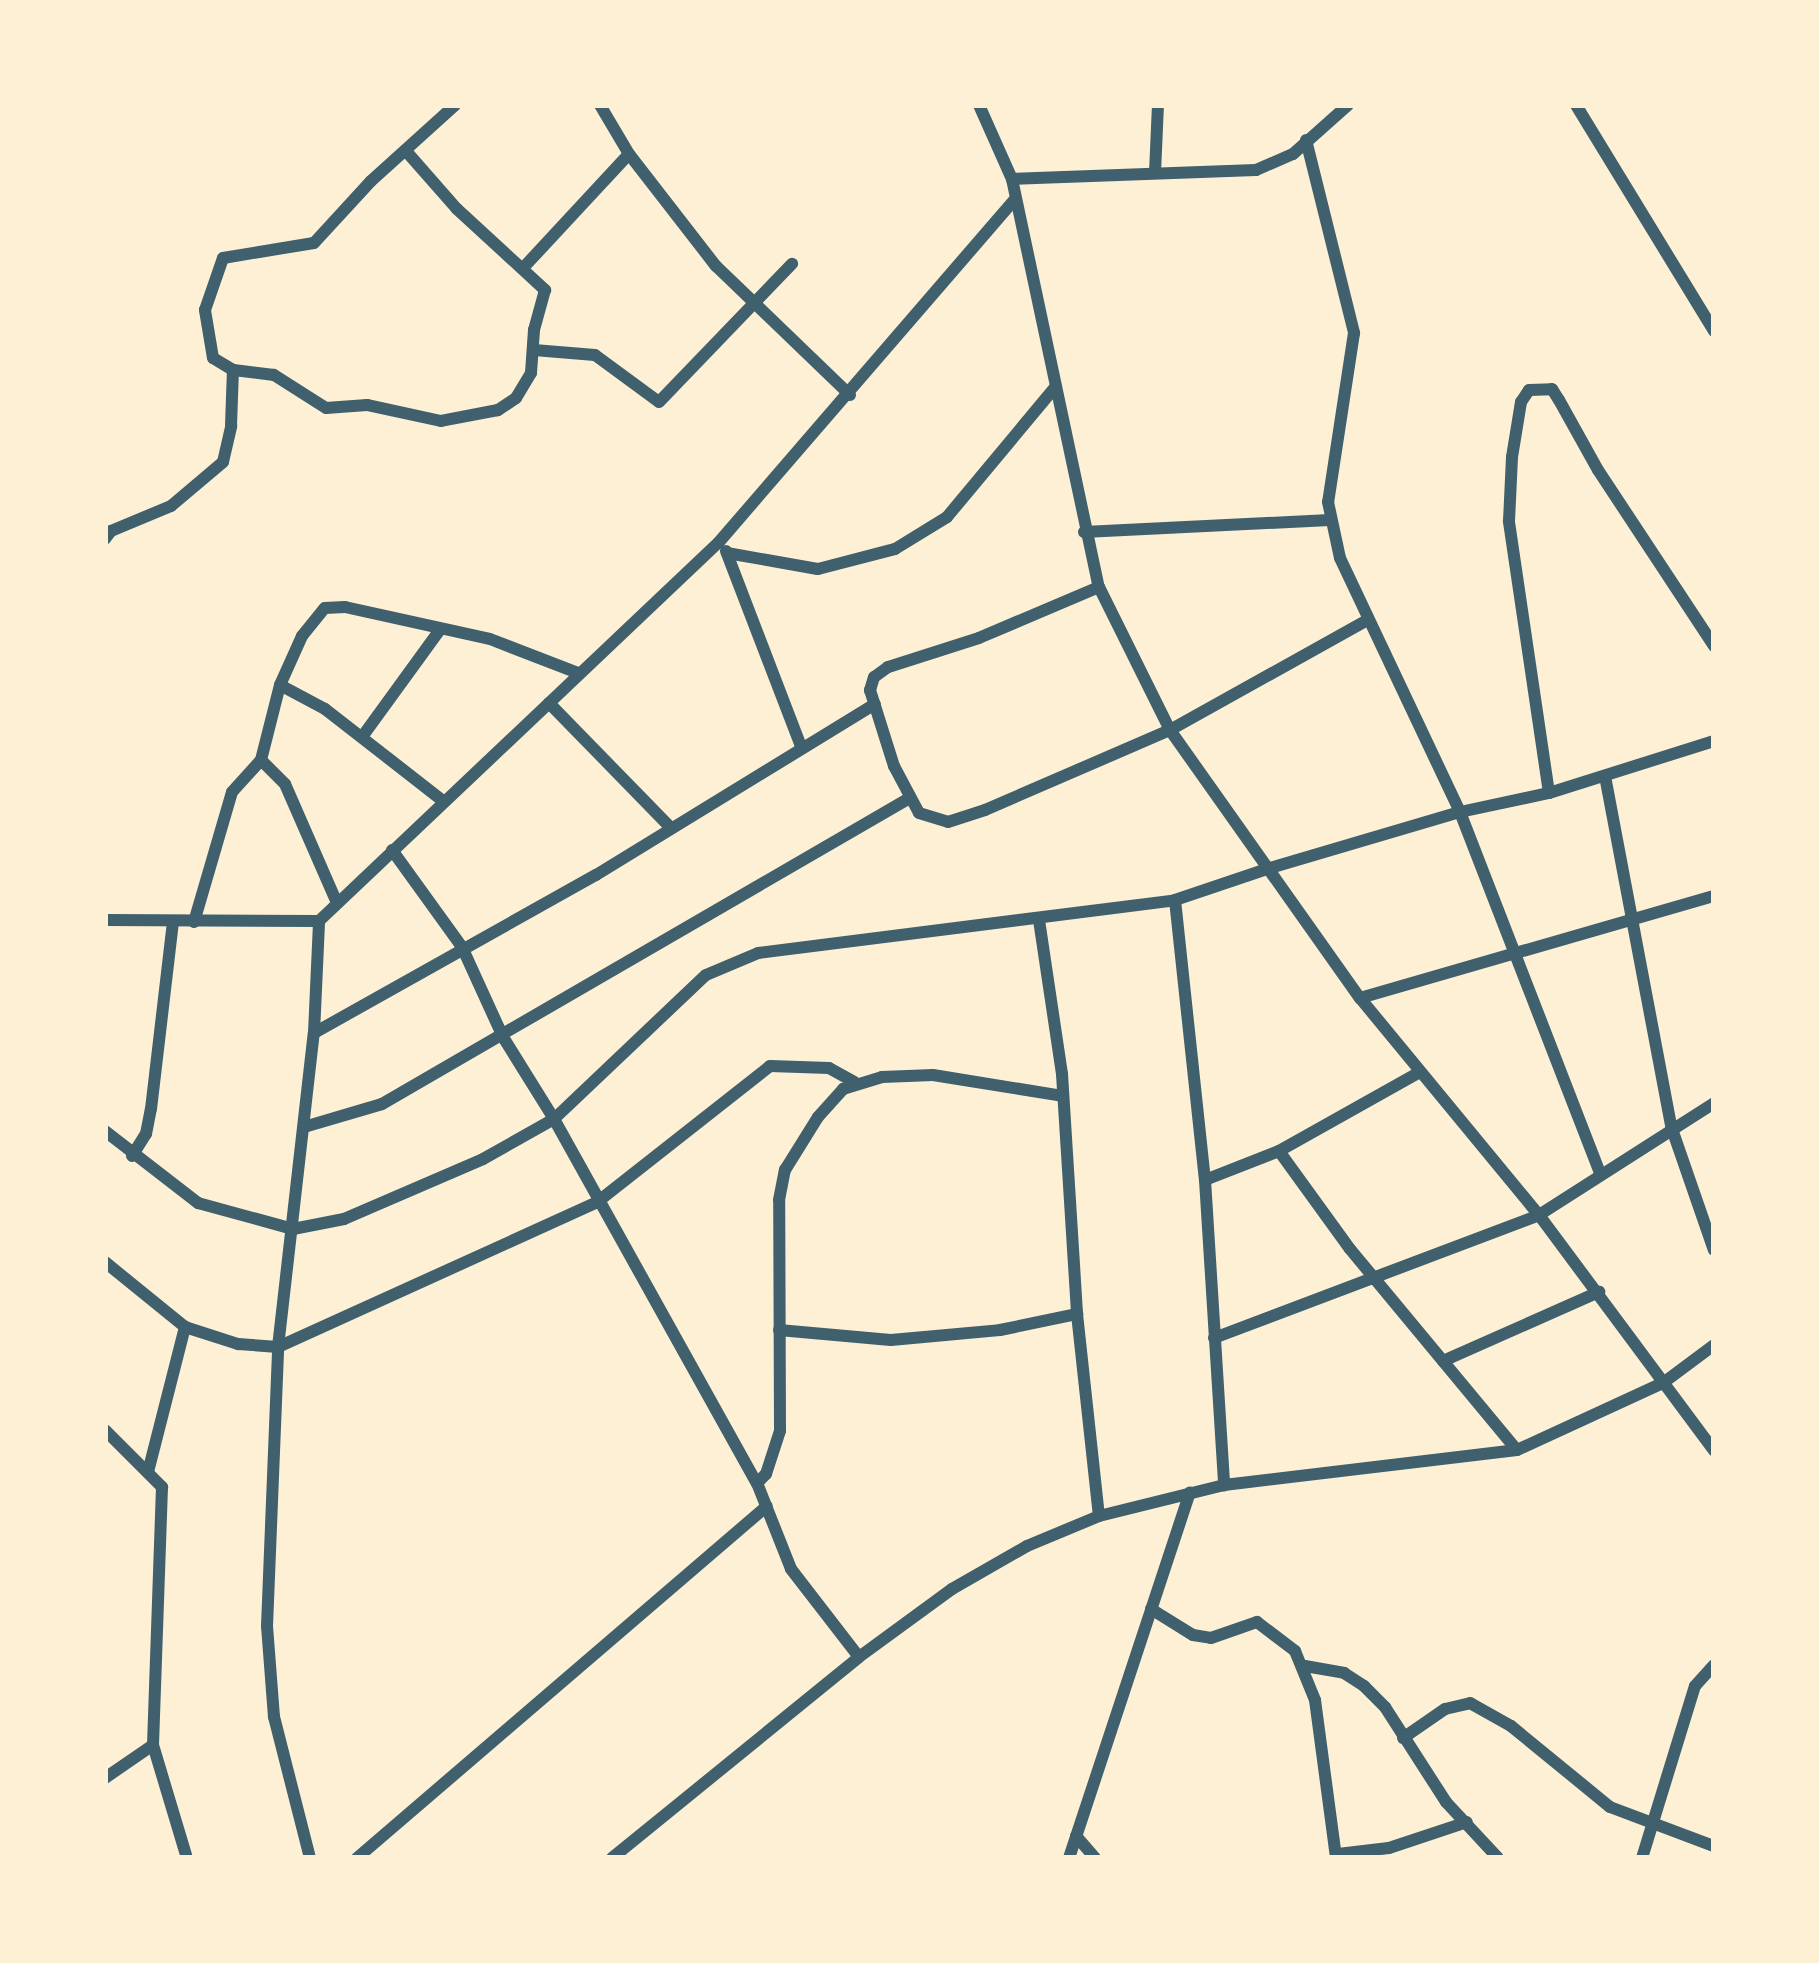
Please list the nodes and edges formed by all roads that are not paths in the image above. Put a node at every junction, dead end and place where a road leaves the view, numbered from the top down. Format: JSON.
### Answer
{"nodes":[{"id":1,"x":455,"y":105,"type":"edge"},
{"id":2,"x":600,"y":105,"type":"edge"},
{"id":3,"x":980,"y":105,"type":"edge"},
{"id":4,"x":1158,"y":105,"type":"edge"},
{"id":5,"x":1348,"y":105,"type":"edge"},
{"id":6,"x":1576,"y":105,"type":"edge"},
{"id":7,"x":1306,"y":140,"type":"junction"},
{"id":8,"x":406,"y":151,"type":"junction"},
{"id":9,"x":629,"y":154,"type":"junction"},
{"id":10,"x":1155,"y":172,"type":"junction"},
{"id":11,"x":1012,"y":179,"type":"junction"},
{"id":12,"x":1014,"y":200,"type":"junction"},
{"id":13,"x":791,"y":263,"type":"dead end"},
{"id":14,"x":524,"y":267,"type":"junction"},
{"id":15,"x":750,"y":305,"type":"junction"},
{"id":16,"x":1714,"y":331,"type":"edge"},
{"id":17,"x":534,"y":350,"type":"junction"},
{"id":18,"x":233,"y":370,"type":"junction"},
{"id":19,"x":1056,"y":386,"type":"junction"},
{"id":20,"x":850,"y":395,"type":"junction"},
{"id":21,"x":1330,"y":520,"type":"junction"},
{"id":22,"x":1084,"y":532,"type":"junction"},
{"id":23,"x":105,"y":539,"type":"edge"},
{"id":24,"x":723,"y":547,"type":"junction"},
{"id":25,"x":1099,"y":587,"type":"junction"},
{"id":26,"x":1368,"y":620,"type":"junction"},
{"id":27,"x":439,"y":631,"type":"junction"},
{"id":28,"x":1714,"y":646,"type":"edge"},
{"id":29,"x":578,"y":673,"type":"junction"},
{"id":30,"x":280,"y":686,"type":"junction"},
{"id":31,"x":549,"y":703,"type":"junction"},
{"id":32,"x":875,"y":704,"type":"junction"},
{"id":33,"x":1170,"y":730,"type":"junction"},
{"id":34,"x":362,"y":737,"type":"junction"},
{"id":35,"x":1714,"y":741,"type":"edge"},
{"id":36,"x":801,"y":746,"type":"junction"},
{"id":37,"x":261,"y":760,"type":"junction"},
{"id":38,"x":1605,"y":776,"type":"junction"},
{"id":39,"x":1550,"y":793,"type":"junction"},
{"id":40,"x":908,"y":799,"type":"junction"},
{"id":41,"x":443,"y":801,"type":"junction"},
{"id":42,"x":1460,"y":812,"type":"junction"},
{"id":43,"x":671,"y":828,"type":"junction"},
{"id":44,"x":392,"y":850,"type":"junction"},
{"id":45,"x":1267,"y":869,"type":"junction"},
{"id":46,"x":1714,"y":896,"type":"edge"},
{"id":47,"x":1175,"y":900,"type":"junction"},
{"id":48,"x":337,"y":903,"type":"junction"},
{"id":49,"x":105,"y":920,"type":"edge"},
{"id":50,"x":1039,"y":920,"type":"junction"},
{"id":51,"x":173,"y":921,"type":"junction"},
{"id":52,"x":319,"y":921,"type":"junction"},
{"id":53,"x":1634,"y":921,"type":"junction"},
{"id":54,"x":194,"y":922,"type":"junction"},
{"id":55,"x":463,"y":947,"type":"junction"},
{"id":56,"x":1514,"y":952,"type":"junction"},
{"id":57,"x":1360,"y":998,"type":"junction"},
{"id":58,"x":314,"y":1034,"type":"junction"},
{"id":59,"x":503,"y":1037,"type":"junction"},
{"id":60,"x":1418,"y":1073,"type":"junction"},
{"id":61,"x":854,"y":1082,"type":"junction"},
{"id":62,"x":1062,"y":1096,"type":"junction"},
{"id":63,"x":1714,"y":1103,"type":"edge"},
{"id":64,"x":554,"y":1119,"type":"junction"},
{"id":65,"x":304,"y":1127,"type":"junction"},
{"id":66,"x":1672,"y":1129,"type":"junction"},
{"id":67,"x":105,"y":1131,"type":"edge"},
{"id":68,"x":1279,"y":1151,"type":"junction"},
{"id":69,"x":132,"y":1156,"type":"junction"},
{"id":70,"x":1600,"y":1173,"type":"junction"},
{"id":71,"x":1205,"y":1180,"type":"junction"},
{"id":72,"x":596,"y":1203,"type":"junction"},
{"id":73,"x":1540,"y":1214,"type":"junction"},
{"id":74,"x":293,"y":1229,"type":"junction"},
{"id":75,"x":1714,"y":1250,"type":"edge"},
{"id":76,"x":105,"y":1262,"type":"edge"},
{"id":77,"x":1375,"y":1277,"type":"junction"},
{"id":78,"x":1599,"y":1292,"type":"junction"},
{"id":79,"x":1077,"y":1314,"type":"junction"},
{"id":80,"x":184,"y":1328,"type":"junction"},
{"id":81,"x":779,"y":1330,"type":"junction"},
{"id":82,"x":1214,"y":1338,"type":"junction"},
{"id":83,"x":1714,"y":1345,"type":"edge"},
{"id":84,"x":278,"y":1347,"type":"junction"},
{"id":85,"x":1443,"y":1361,"type":"junction"},
{"id":86,"x":1663,"y":1383,"type":"junction"},
{"id":87,"x":105,"y":1430,"type":"edge"},
{"id":88,"x":1517,"y":1450,"type":"junction"},
{"id":89,"x":1714,"y":1451,"type":"edge"},
{"id":90,"x":148,"y":1472,"type":"junction"},
{"id":91,"x":757,"y":1484,"type":"junction"},
{"id":92,"x":1224,"y":1484,"type":"junction"},
{"id":93,"x":1190,"y":1493,"type":"junction"},
{"id":94,"x":767,"y":1506,"type":"junction"},
{"id":95,"x":1099,"y":1516,"type":"junction"},
{"id":96,"x":1151,"y":1610,"type":"junction"},
{"id":97,"x":859,"y":1657,"type":"junction"},
{"id":98,"x":1714,"y":1665,"type":"edge"},
{"id":99,"x":1305,"y":1666,"type":"junction"},
{"id":100,"x":1402,"y":1738,"type":"junction"},
{"id":101,"x":153,"y":1745,"type":"junction"},
{"id":102,"x":105,"y":1778,"type":"edge"},
{"id":103,"x":1467,"y":1822,"type":"junction"},
{"id":104,"x":1652,"y":1826,"type":"junction"},
{"id":105,"x":1076,"y":1836,"type":"junction"},
{"id":106,"x":1714,"y":1846,"type":"edge"},
{"id":107,"x":1337,"y":1856,"type":"edge"},
{"id":108,"x":188,"y":1858,"type":"edge"},
{"id":109,"x":310,"y":1858,"type":"edge"},
{"id":110,"x":357,"y":1858,"type":"edge"},
{"id":111,"x":612,"y":1858,"type":"edge"},
{"id":112,"x":1069,"y":1858,"type":"edge"},
{"id":113,"x":1095,"y":1858,"type":"edge"},
{"id":114,"x":1498,"y":1858,"type":"edge"},
{"id":115,"x":1642,"y":1858,"type":"edge"}],
"edges":[{"from":1,"to":8,"type":"street"},
{"from":2,"to":9,"type":"street"},
{"from":3,"to":11,"type":"street"},
{"from":4,"to":10,"type":"street"},
{"from":5,"to":7,"type":"street"},
{"from":6,"to":16,"type":"street"},
{"from":7,"to":10,"type":"street"},
{"from":7,"to":21,"type":"street"},
{"from":8,"to":14,"type":"street"},
{"from":8,"to":18,"type":"street"},
{"from":9,"to":14,"type":"street"},
{"from":9,"to":15,"type":"street"},
{"from":10,"to":11,"type":"street"},
{"from":11,"to":12,"type":"street"},
{"from":12,"to":19,"type":"street"},
{"from":12,"to":20,"type":"street"},
{"from":13,"to":15,"type":"street"},
{"from":14,"to":17,"type":"street"},
{"from":15,"to":17,"type":"street"},
{"from":15,"to":20,"type":"street"},
{"from":17,"to":18,"type":"street"},
{"from":18,"to":23,"type":"street"},
{"from":19,"to":22,"type":"street"},
{"from":19,"to":24,"type":"street"},
{"from":20,"to":24,"type":"street"},
{"from":21,"to":22,"type":"street"},
{"from":21,"to":26,"type":"street"},
{"from":22,"to":25,"type":"street"},
{"from":24,"to":29,"type":"street"},
{"from":24,"to":36,"type":"street"},
{"from":25,"to":32,"type":"street"},
{"from":25,"to":33,"type":"street"},
{"from":26,"to":33,"type":"street"},
{"from":26,"to":42,"type":"street"},
{"from":27,"to":29,"type":"street"},
{"from":27,"to":30,"type":"street"},
{"from":27,"to":34,"type":"street"},
{"from":28,"to":39,"type":"street"},
{"from":29,"to":31,"type":"street"},
{"from":30,"to":34,"type":"street"},
{"from":30,"to":37,"type":"street"},
{"from":31,"to":41,"type":"street"},
{"from":31,"to":43,"type":"street"},
{"from":32,"to":36,"type":"street"},
{"from":32,"to":40,"type":"street"},
{"from":33,"to":40,"type":"street"},
{"from":33,"to":45,"type":"street"},
{"from":34,"to":41,"type":"street"},
{"from":35,"to":38,"type":"street"},
{"from":36,"to":43,"type":"street"},
{"from":37,"to":48,"type":"street"},
{"from":37,"to":54,"type":"street"},
{"from":38,"to":39,"type":"street"},
{"from":38,"to":53,"type":"street"},
{"from":39,"to":42,"type":"street"},
{"from":40,"to":59,"type":"street"},
{"from":41,"to":44,"type":"street"},
{"from":42,"to":45,"type":"street"},
{"from":42,"to":56,"type":"street"},
{"from":43,"to":55,"type":"street"},
{"from":44,"to":48,"type":"street"},
{"from":44,"to":55,"type":"street"},
{"from":45,"to":47,"type":"street"},
{"from":45,"to":57,"type":"street"},
{"from":46,"to":53,"type":"street"},
{"from":47,"to":50,"type":"street"},
{"from":47,"to":71,"type":"street"},
{"from":48,"to":52,"type":"street"},
{"from":49,"to":51,"type":"street"},
{"from":50,"to":62,"type":"street"},
{"from":50,"to":64,"type":"street"},
{"from":51,"to":54,"type":"street"},
{"from":51,"to":69,"type":"street"},
{"from":52,"to":54,"type":"street"},
{"from":52,"to":58,"type":"street"},
{"from":53,"to":56,"type":"street"},
{"from":53,"to":66,"type":"street"},
{"from":55,"to":58,"type":"street"},
{"from":55,"to":59,"type":"street"},
{"from":56,"to":57,"type":"street"},
{"from":56,"to":70,"type":"street"},
{"from":57,"to":60,"type":"street"},
{"from":58,"to":65,"type":"street"},
{"from":59,"to":64,"type":"street"},
{"from":59,"to":65,"type":"street"},
{"from":60,"to":68,"type":"street"},
{"from":60,"to":73,"type":"street"},
{"from":61,"to":62,"type":"street"},
{"from":61,"to":72,"type":"street"},
{"from":61,"to":81,"type":"street"},
{"from":62,"to":79,"type":"street"},
{"from":63,"to":66,"type":"street"},
{"from":64,"to":72,"type":"street"},
{"from":64,"to":74,"type":"street"},
{"from":65,"to":74,"type":"street"},
{"from":66,"to":70,"type":"street"},
{"from":66,"to":75,"type":"street"},
{"from":67,"to":69,"type":"street"},
{"from":68,"to":71,"type":"street"},
{"from":68,"to":77,"type":"street"},
{"from":69,"to":74,"type":"street"},
{"from":70,"to":73,"type":"street"},
{"from":71,"to":82,"type":"street"},
{"from":72,"to":84,"type":"street"},
{"from":72,"to":91,"type":"street"},
{"from":73,"to":77,"type":"street"},
{"from":73,"to":78,"type":"street"},
{"from":74,"to":84,"type":"street"},
{"from":76,"to":80,"type":"street"},
{"from":77,"to":82,"type":"street"},
{"from":77,"to":85,"type":"street"},
{"from":78,"to":85,"type":"street"},
{"from":78,"to":86,"type":"street"},
{"from":79,"to":81,"type":"street"},
{"from":79,"to":95,"type":"street"},
{"from":80,"to":84,"type":"street"},
{"from":80,"to":90,"type":"street"},
{"from":81,"to":91,"type":"street"},
{"from":82,"to":92,"type":"street"},
{"from":83,"to":86,"type":"street"},
{"from":84,"to":109,"type":"street"},
{"from":85,"to":88,"type":"street"},
{"from":86,"to":88,"type":"street"},
{"from":86,"to":89,"type":"street"},
{"from":87,"to":90,"type":"street"},
{"from":88,"to":92,"type":"street"},
{"from":90,"to":101,"type":"street"},
{"from":91,"to":94,"type":"street"},
{"from":92,"to":93,"type":"street"},
{"from":93,"to":95,"type":"street"},
{"from":93,"to":96,"type":"street"},
{"from":94,"to":97,"type":"street"},
{"from":94,"to":110,"type":"street"},
{"from":95,"to":97,"type":"street"},
{"from":96,"to":99,"type":"street"},
{"from":96,"to":105,"type":"street"},
{"from":97,"to":111,"type":"street"},
{"from":98,"to":104,"type":"street"},
{"from":99,"to":100,"type":"street"},
{"from":99,"to":107,"type":"street"},
{"from":100,"to":103,"type":"street"},
{"from":100,"to":104,"type":"street"},
{"from":101,"to":102,"type":"street"},
{"from":101,"to":108,"type":"street"},
{"from":103,"to":107,"type":"street"},
{"from":103,"to":114,"type":"street"},
{"from":104,"to":106,"type":"street"},
{"from":104,"to":115,"type":"street"},
{"from":105,"to":112,"type":"street"},
{"from":105,"to":113,"type":"street"}]}
